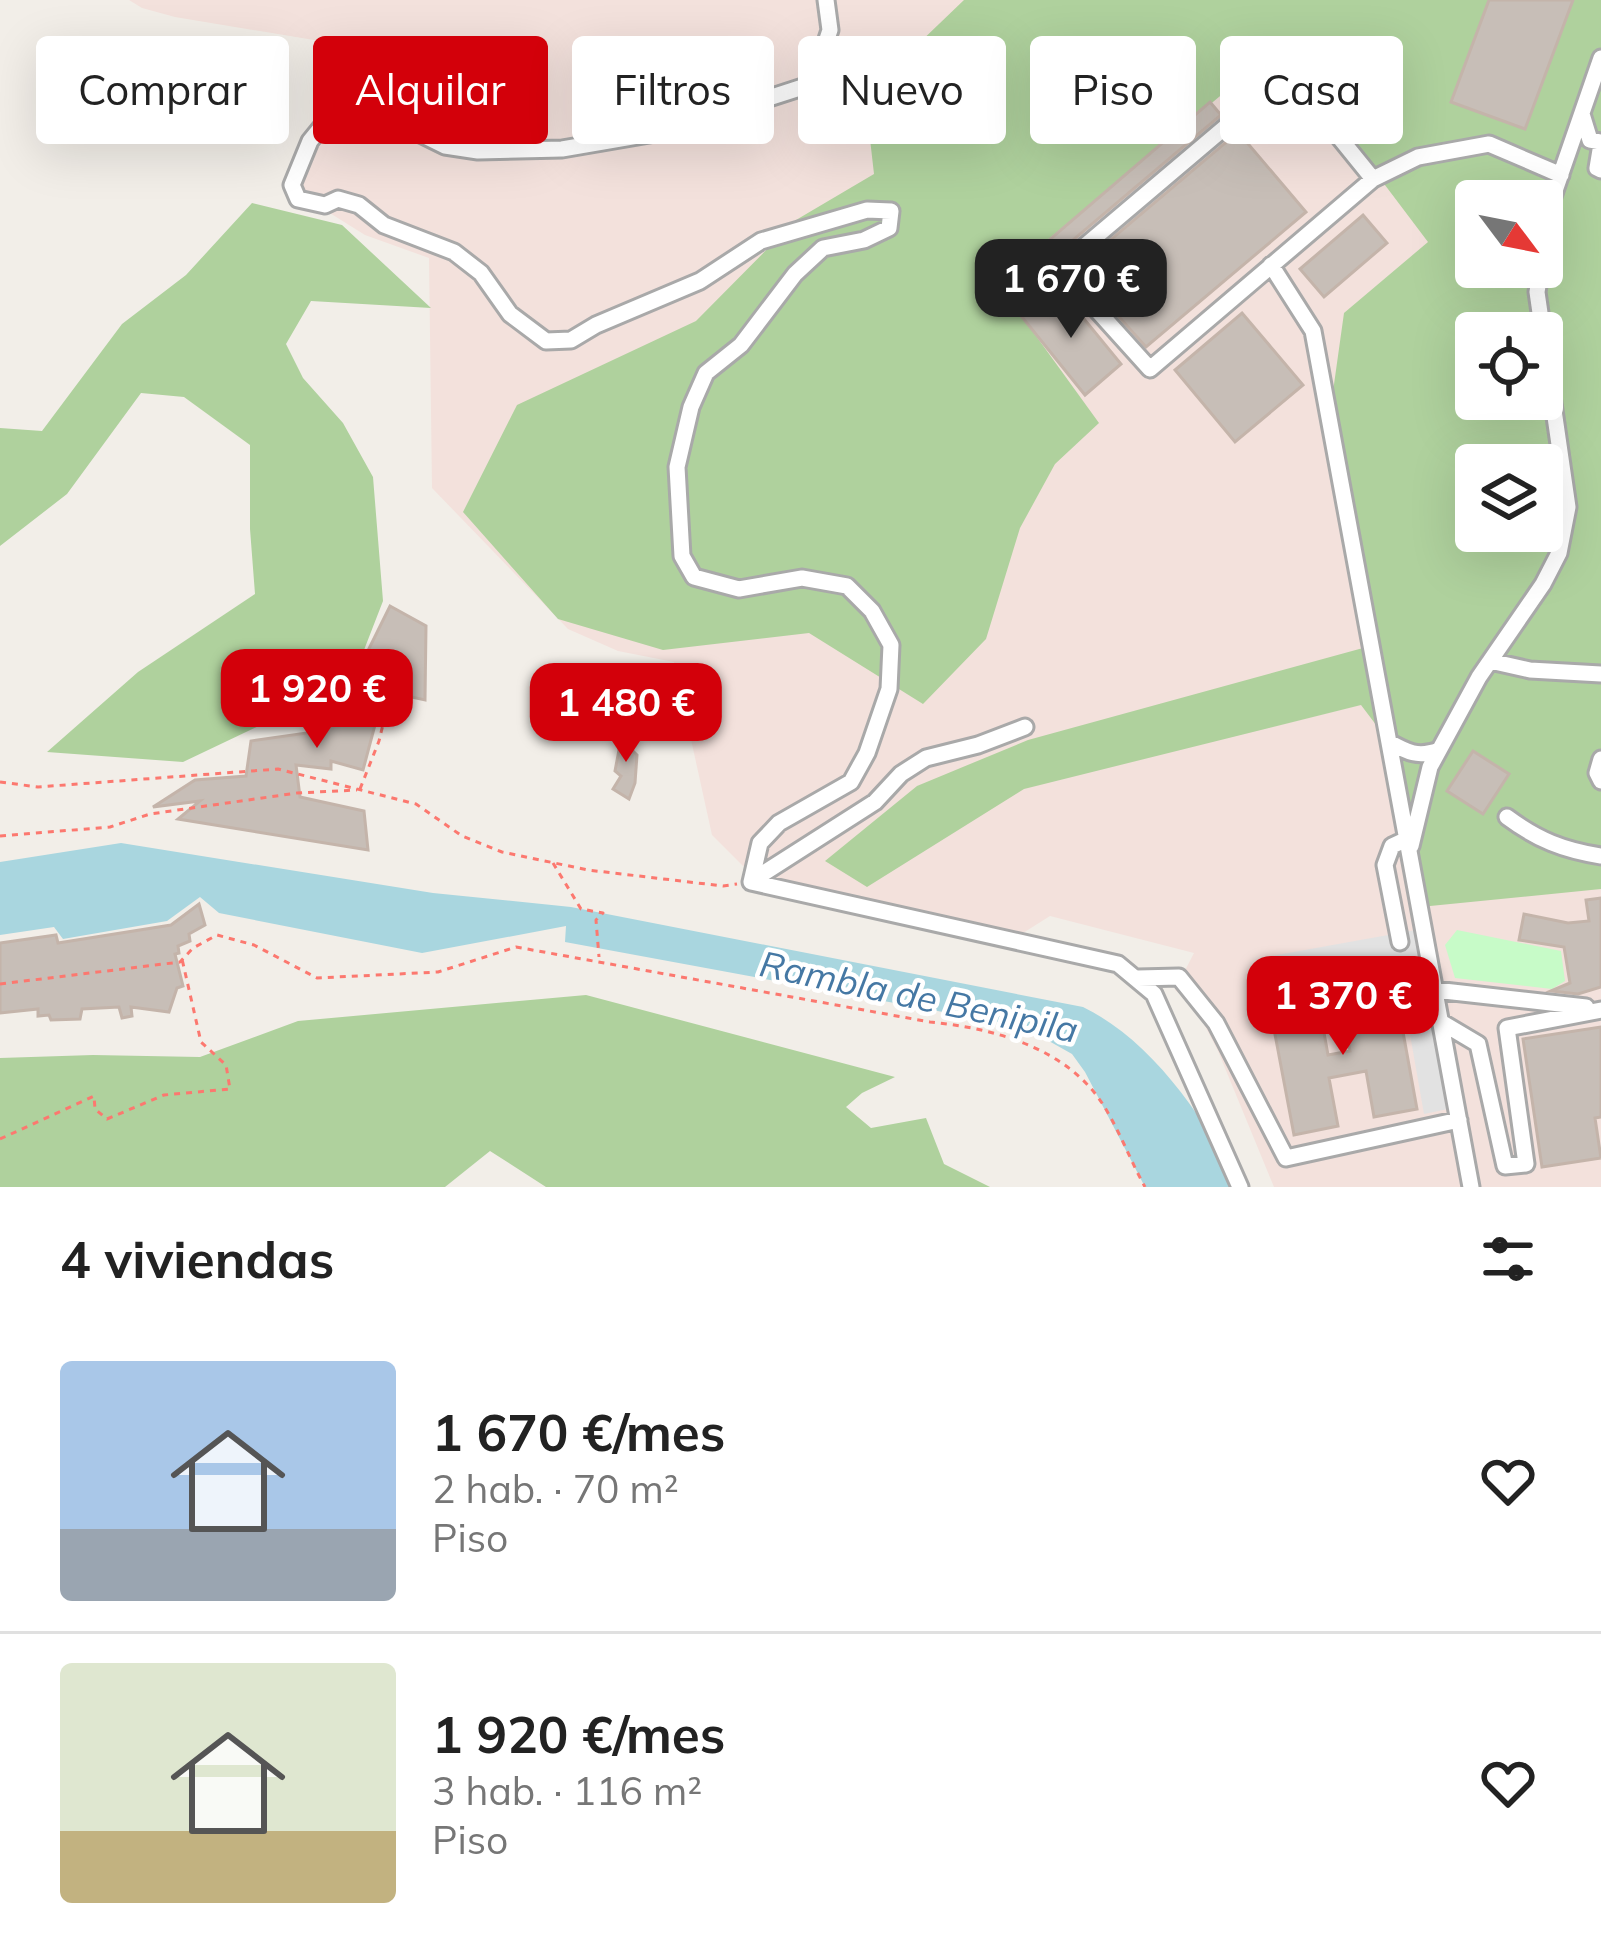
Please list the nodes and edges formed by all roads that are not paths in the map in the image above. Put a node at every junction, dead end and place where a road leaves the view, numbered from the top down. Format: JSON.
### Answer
{"nodes":[{"id":1,"x":826,"y":0,"type":"edge"},
{"id":2,"x":1601,"y":58,"type":"edge"},
{"id":3,"x":1582,"y":113,"type":"junction"},
{"id":4,"x":1601,"y":143,"type":"edge"},
{"id":5,"x":1601,"y":170,"type":"edge"},
{"id":6,"x":1561,"y":175,"type":"junction"},
{"id":7,"x":1373,"y":179,"type":"junction"},
{"id":8,"x":1559,"y":180,"type":"edge"},
{"id":9,"x":1271,"y":265,"type":"junction"},
{"id":10,"x":1059,"y":268,"type":"junction"},
{"id":11,"x":1538,"y":288,"type":"edge"},
{"id":12,"x":1021,"y":300,"type":"dead end"},
{"id":13,"x":1490,"y":661,"type":"junction"},
{"id":14,"x":1601,"y":674,"type":"edge"},
{"id":15,"x":1025,"y":727,"type":"dead end"},
{"id":16,"x":1389,"y":742,"type":"junction"},
{"id":17,"x":1439,"y":750,"type":"junction"},
{"id":18,"x":1601,"y":758,"type":"edge"},
{"id":19,"x":1601,"y":781,"type":"edge"},
{"id":20,"x":1508,"y":817,"type":"dead end"},
{"id":21,"x":1408,"y":846,"type":"junction"},
{"id":22,"x":1601,"y":856,"type":"edge"},
{"id":23,"x":751,"y":882,"type":"junction"},
{"id":24,"x":1400,"y":942,"type":"dead end"},
{"id":25,"x":1138,"y":978,"type":"junction"},
{"id":26,"x":1435,"y":990,"type":"junction"},
{"id":27,"x":1601,"y":1009,"type":"edge"},
{"id":28,"x":1441,"y":1022,"type":"junction"},
{"id":29,"x":1459,"y":1120,"type":"junction"},
{"id":30,"x":1505,"y":1166,"type":"junction"},
{"id":31,"x":1240,"y":1187,"type":"edge"},
{"id":32,"x":1472,"y":1187,"type":"edge"},
{"id":33,"x":1508,"y":1187,"type":"edge"}],
"edges":[{"from":1,"to":23,"type":"street"},
{"from":2,"to":3,"type":"street"},
{"from":3,"to":4,"type":"street"},
{"from":3,"to":6,"type":"street"},
{"from":4,"to":5,"type":"street"},
{"from":6,"to":7,"type":"street"},
{"from":6,"to":8,"type":"street"},
{"from":7,"to":9,"type":"street"},
{"from":7,"to":10,"type":"street"},
{"from":9,"to":10,"type":"street"},
{"from":9,"to":16,"type":"street"},
{"from":10,"to":12,"type":"street"},
{"from":11,"to":13,"type":"street"},
{"from":13,"to":14,"type":"street"},
{"from":13,"to":17,"type":"street"},
{"from":15,"to":23,"type":"street"},
{"from":16,"to":17,"type":"street"},
{"from":16,"to":21,"type":"street"},
{"from":17,"to":21,"type":"street"},
{"from":18,"to":19,"type":"street"},
{"from":20,"to":22,"type":"street"},
{"from":21,"to":24,"type":"street"},
{"from":21,"to":26,"type":"street"},
{"from":23,"to":25,"type":"street"},
{"from":25,"to":29,"type":"street"},
{"from":25,"to":31,"type":"street"},
{"from":26,"to":27,"type":"street"},
{"from":26,"to":28,"type":"street"},
{"from":27,"to":30,"type":"street"},
{"from":28,"to":29,"type":"street"},
{"from":28,"to":30,"type":"street"},
{"from":29,"to":32,"type":"street"},
{"from":30,"to":33,"type":"street"}]}
